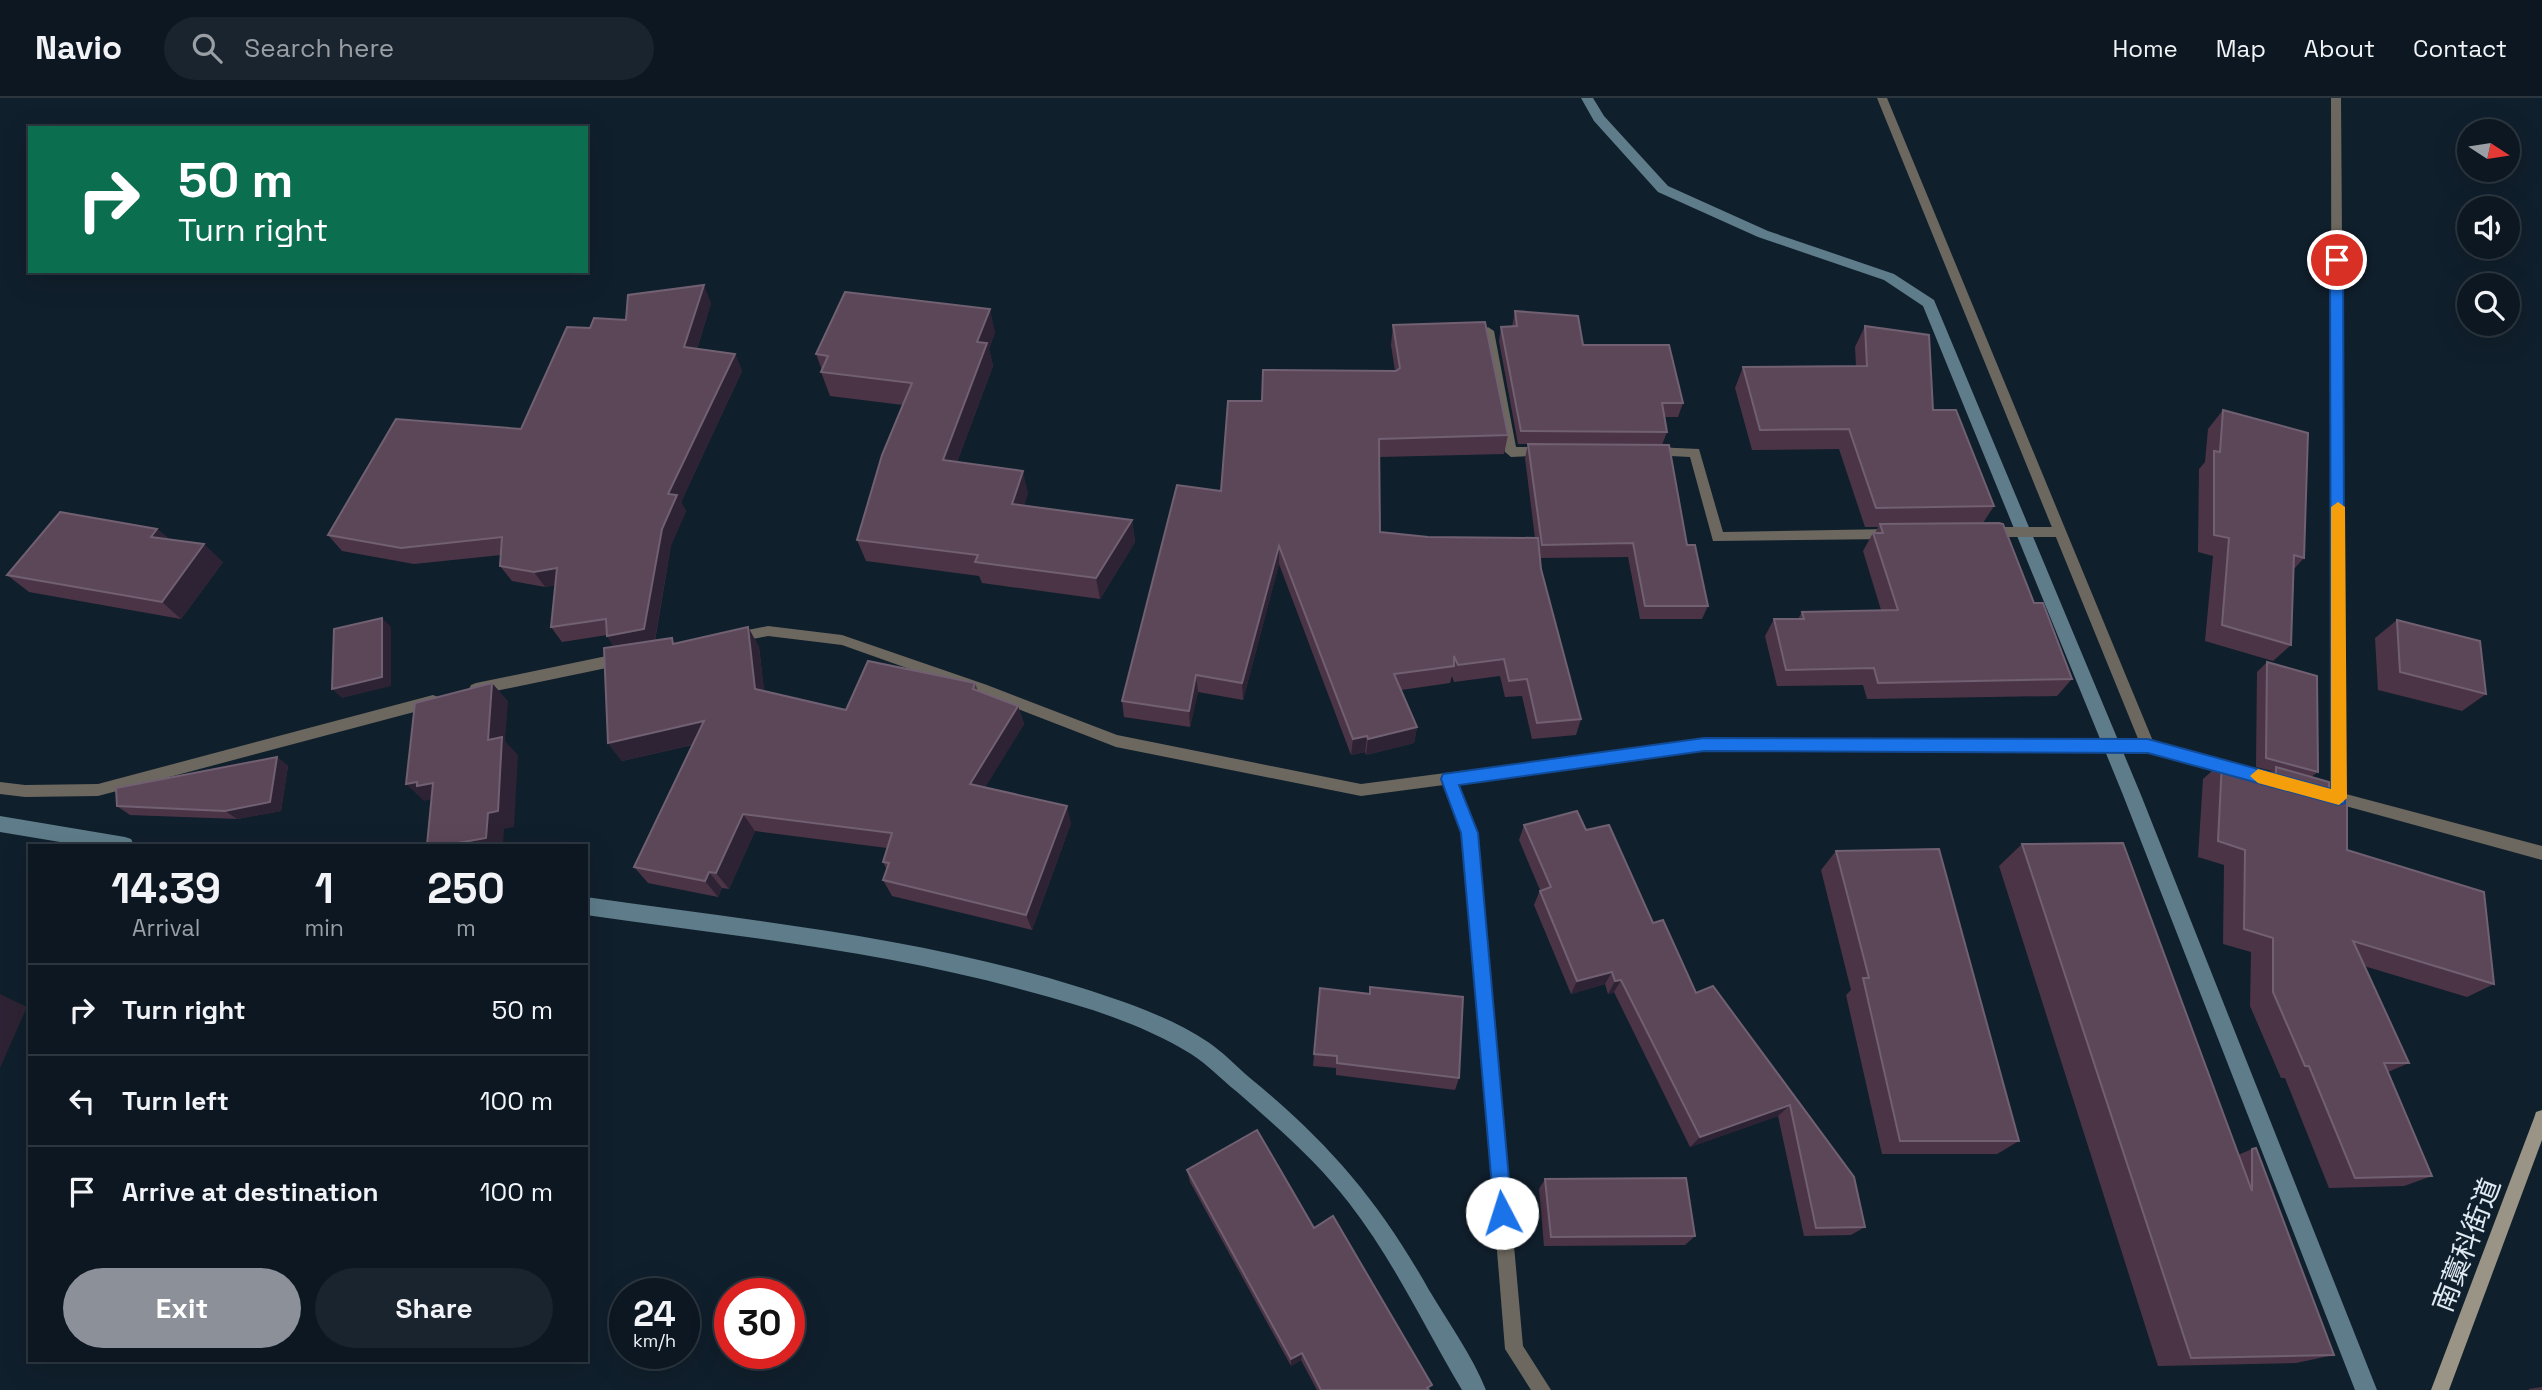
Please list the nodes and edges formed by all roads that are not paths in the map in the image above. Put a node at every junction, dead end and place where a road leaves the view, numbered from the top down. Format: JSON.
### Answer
{"nodes":[{"id":1,"x":1882,"y":98,"type":"edge"},
{"id":2,"x":2336,"y":98,"type":"edge"},
{"id":3,"x":1488,"y":331,"type":"edge"},
{"id":4,"x":1563,"y":452,"type":"edge"},
{"id":5,"x":1643,"y":452,"type":"edge"},
{"id":6,"x":1975,"y":532,"type":"edge"},
{"id":7,"x":2060,"y":532,"type":"junction"},
{"id":8,"x":1907,"y":533,"type":"edge"},
{"id":9,"x":714,"y":642,"type":"edge"},
{"id":10,"x":632,"y":657,"type":"edge"},
{"id":11,"x":2148,"y":746,"type":"junction"},
{"id":12,"x":2250,"y":774,"type":"edge"},
{"id":13,"x":1449,"y":779,"type":"junction"},
{"id":14,"x":0,"y":788,"type":"edge"},
{"id":15,"x":2314,"y":791,"type":"edge"},
{"id":16,"x":2339,"y":798,"type":"junction"},
{"id":17,"x":2542,"y":853,"type":"edge"},
{"id":18,"x":2542,"y":1118,"type":"edge"},
{"id":19,"x":1542,"y":1390,"type":"edge"},
{"id":20,"x":2440,"y":1390,"type":"edge"}],
"edges":[{"from":1,"to":7,"type":"street"},
{"from":2,"to":16,"type":"street"},
{"from":3,"to":4,"type":"street"},
{"from":5,"to":8,"type":"street"},
{"from":6,"to":7,"type":"street"},
{"from":7,"to":11,"type":"street"},
{"from":9,"to":13,"type":"street"},
{"from":10,"to":14,"type":"street"},
{"from":11,"to":12,"type":"street"},
{"from":11,"to":13,"type":"street"},
{"from":13,"to":19,"type":"street"},
{"from":15,"to":16,"type":"street"},
{"from":16,"to":17,"type":"street"},
{"from":18,"to":20,"type":"main road","name":"南藁科街道"}]}
